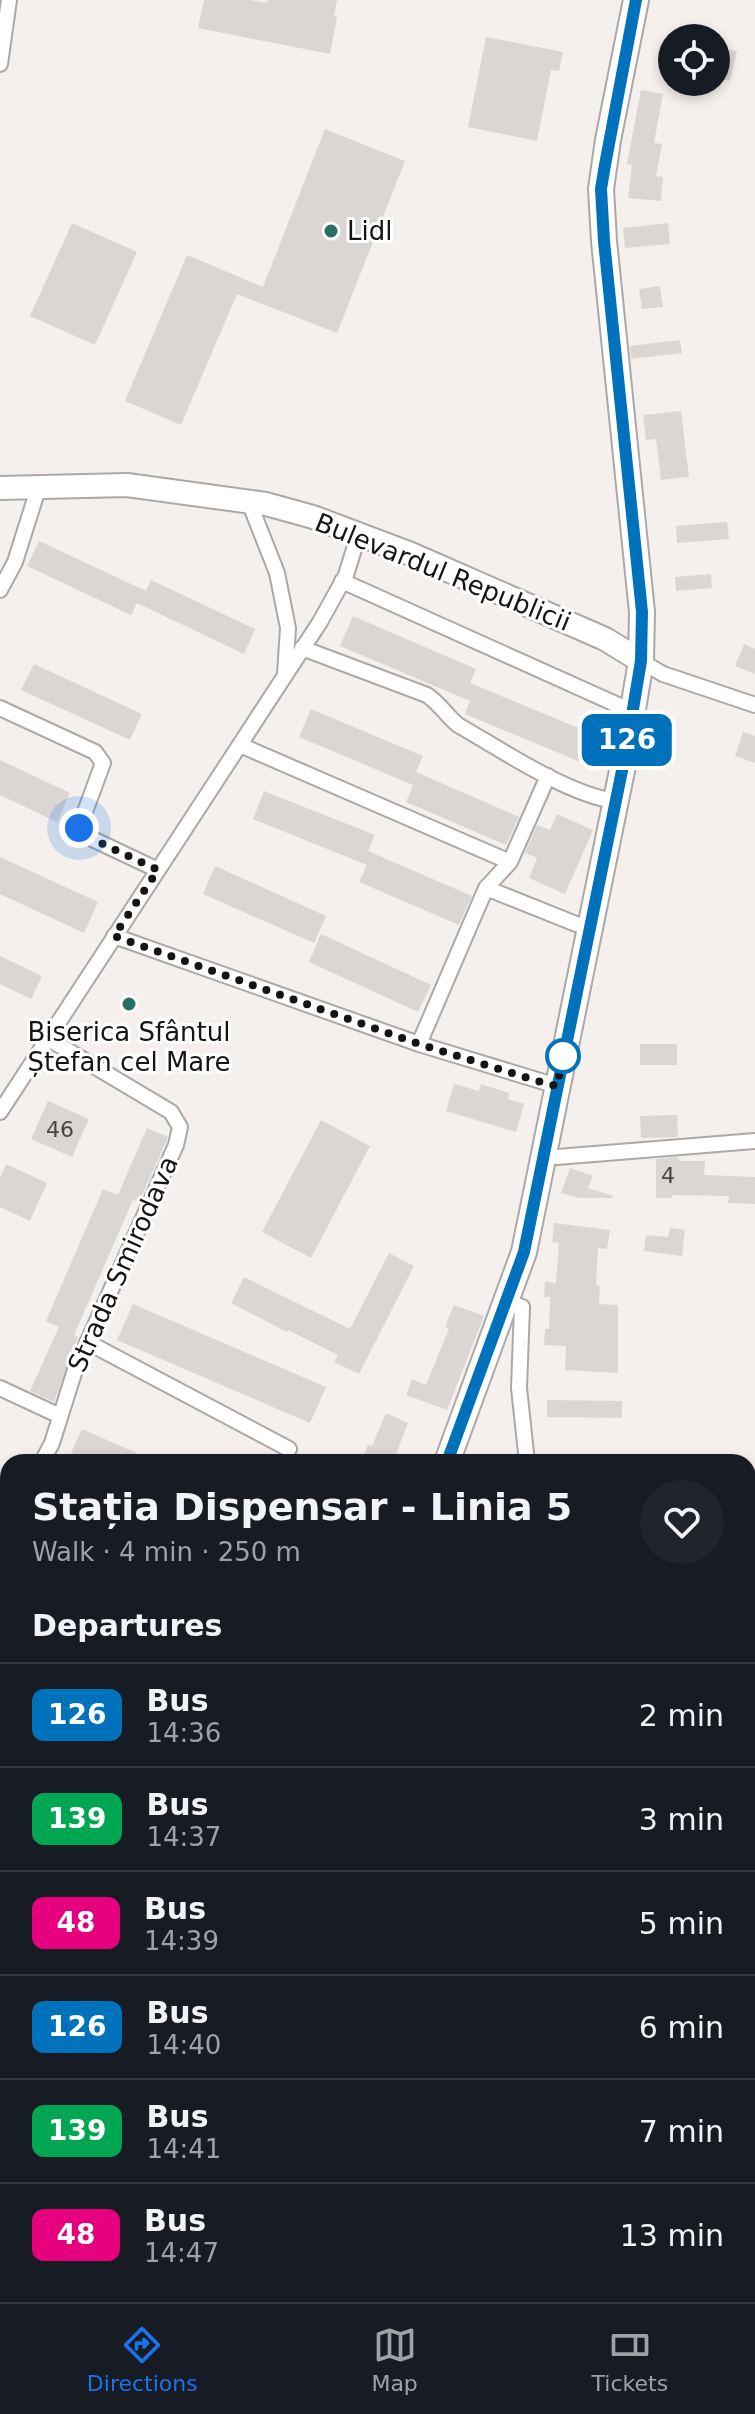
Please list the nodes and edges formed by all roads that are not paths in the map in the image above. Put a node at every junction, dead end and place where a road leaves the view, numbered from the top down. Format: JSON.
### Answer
{"nodes":[{"id":1,"x":9,"y":0,"type":"edge"},
{"id":2,"x":636,"y":0,"type":"edge"},
{"id":3,"x":0,"y":64,"type":"edge"},
{"id":4,"x":39,"y":486,"type":"junction"},
{"id":5,"x":0,"y":488,"type":"edge"},
{"id":6,"x":249,"y":502,"type":"junction"},
{"id":7,"x":359,"y":533,"type":"junction"},
{"id":8,"x":342,"y":581,"type":"junction"},
{"id":9,"x":0,"y":590,"type":"edge"},
{"id":10,"x":302,"y":648,"type":"junction"},
{"id":11,"x":641,"y":661,"type":"junction"},
{"id":12,"x":285,"y":674,"type":"junction"},
{"id":13,"x":755,"y":705,"type":"edge"},
{"id":14,"x":0,"y":708,"type":"edge"},
{"id":15,"x":633,"y":709,"type":"junction"},
{"id":16,"x":240,"y":745,"type":"junction"},
{"id":17,"x":548,"y":776,"type":"junction"},
{"id":18,"x":615,"y":801,"type":"junction"},
{"id":19,"x":510,"y":862,"type":"junction"},
{"id":20,"x":158,"y":870,"type":"junction"},
{"id":21,"x":486,"y":888,"type":"junction"},
{"id":22,"x":588,"y":927,"type":"junction"},
{"id":23,"x":114,"y":936,"type":"junction"},
{"id":24,"x":47,"y":1038,"type":"junction"},
{"id":25,"x":419,"y":1044,"type":"junction"},
{"id":26,"x":557,"y":1086,"type":"junction"},
{"id":27,"x":2,"y":1106,"type":"edge"},
{"id":28,"x":755,"y":1141,"type":"edge"},
{"id":29,"x":543,"y":1154,"type":"junction"},
{"id":30,"x":507,"y":1302,"type":"junction"},
{"id":31,"x":87,"y":1342,"type":"junction"},
{"id":32,"x":0,"y":1388,"type":"edge"},
{"id":33,"x":60,"y":1416,"type":"junction"},
{"id":34,"x":289,"y":1449,"type":"dead end"},
{"id":35,"x":45,"y":1454,"type":"edge"},
{"id":36,"x":450,"y":1454,"type":"edge"},
{"id":37,"x":526,"y":1454,"type":"edge"}],
"edges":[{"from":1,"to":3,"type":"street"},
{"from":2,"to":11,"type":"main road"},
{"from":4,"to":5,"type":"main road","name":"Bulevardul Republicii"},
{"from":4,"to":6,"type":"main road","name":"Bulevardul Republicii"},
{"from":4,"to":9,"type":"street"},
{"from":6,"to":7,"type":"main road","name":"Bulevardul Republicii"},
{"from":6,"to":12,"type":"street"},
{"from":7,"to":8,"type":"street"},
{"from":7,"to":11,"type":"main road","name":"Bulevardul Republicii"},
{"from":8,"to":10,"type":"street"},
{"from":8,"to":15,"type":"street"},
{"from":10,"to":12,"type":"street"},
{"from":10,"to":17,"type":"street"},
{"from":11,"to":13,"type":"street"},
{"from":11,"to":15,"type":"main road"},
{"from":12,"to":16,"type":"street"},
{"from":14,"to":20,"type":"street"},
{"from":15,"to":18,"type":"main road"},
{"from":16,"to":19,"type":"street"},
{"from":16,"to":20,"type":"street"},
{"from":17,"to":18,"type":"street"},
{"from":17,"to":19,"type":"street"},
{"from":18,"to":22,"type":"main road"},
{"from":19,"to":21,"type":"street"},
{"from":20,"to":23,"type":"street"},
{"from":21,"to":22,"type":"street"},
{"from":21,"to":25,"type":"street"},
{"from":22,"to":26,"type":"main road"},
{"from":23,"to":24,"type":"street"},
{"from":23,"to":25,"type":"street"},
{"from":24,"to":27,"type":"street"},
{"from":24,"to":31,"type":"street","name":"Strada Smirodava"},
{"from":25,"to":26,"type":"street"},
{"from":26,"to":29,"type":"main road"},
{"from":28,"to":29,"type":"street"},
{"from":29,"to":30,"type":"main road"},
{"from":30,"to":36,"type":"main road"},
{"from":30,"to":37,"type":"street"},
{"from":31,"to":33,"type":"street","name":"Strada Smirodava"},
{"from":31,"to":34,"type":"street"},
{"from":32,"to":33,"type":"street"},
{"from":33,"to":35,"type":"street","name":"Strada Smirodava"}]}
